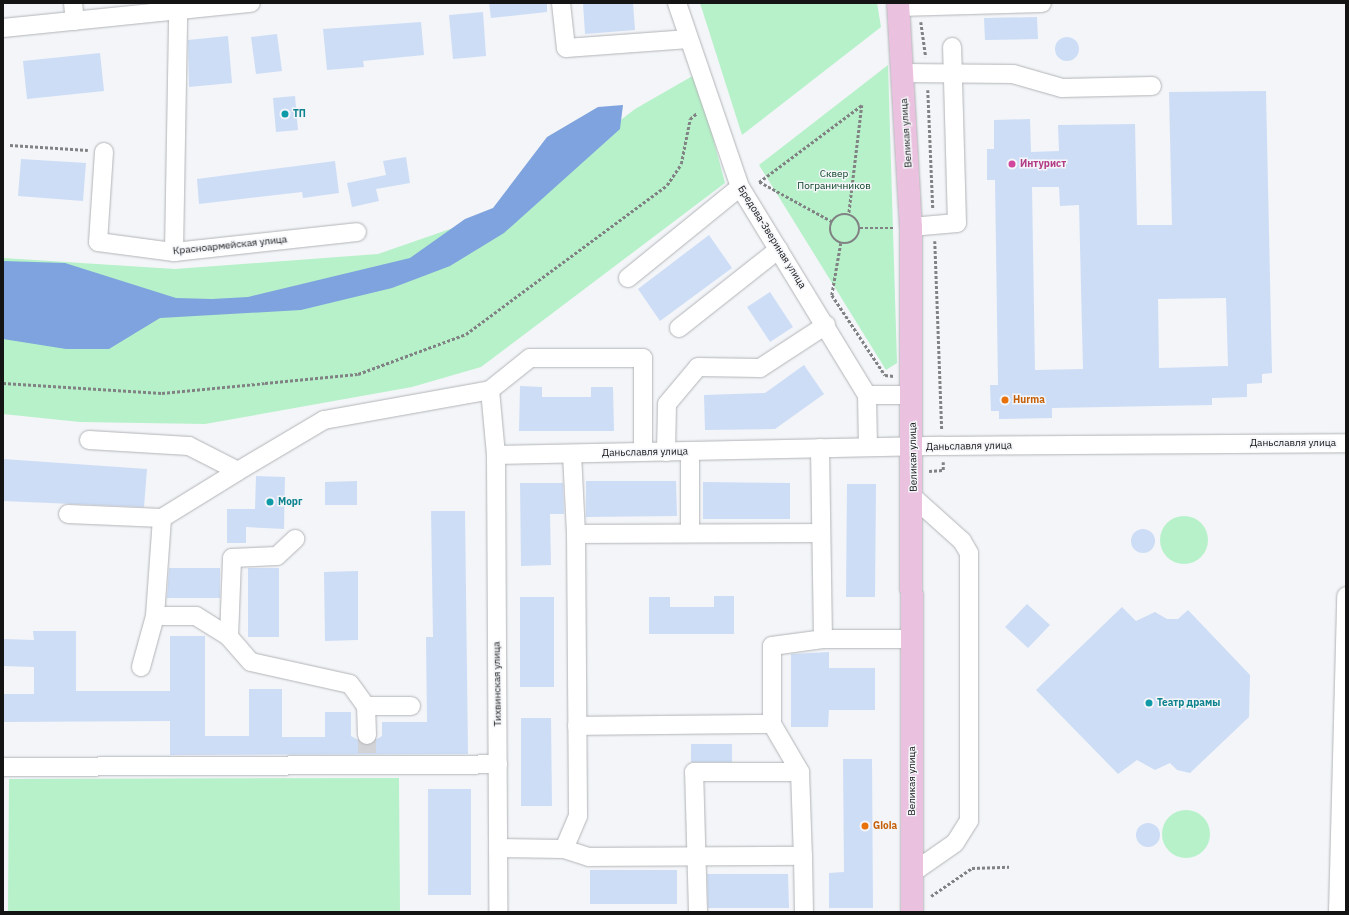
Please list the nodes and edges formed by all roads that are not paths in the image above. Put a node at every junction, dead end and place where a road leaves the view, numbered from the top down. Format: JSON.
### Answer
{"nodes":[{"id":1,"x":73,"y":3,"type":"edge"},
{"id":2,"x":251,"y":3,"type":"edge"},
{"id":3,"x":561,"y":3,"type":"edge"},
{"id":4,"x":677,"y":3,"type":"edge"},
{"id":5,"x":1042,"y":3,"type":"edge"},
{"id":6,"x":904,"y":6,"type":"edge"},
{"id":7,"x":178,"y":11,"type":"junction"},
{"id":8,"x":75,"y":21,"type":"junction"},
{"id":9,"x":3,"y":28,"type":"edge"},
{"id":10,"x":689,"y":39,"type":"junction"},
{"id":11,"x":952,"y":47,"type":"dead end"},
{"id":12,"x":903,"y":73,"type":"junction"},
{"id":13,"x":953,"y":73,"type":"junction"},
{"id":14,"x":1152,"y":86,"type":"dead end"},
{"id":15,"x":104,"y":152,"type":"road end"},
{"id":16,"x":740,"y":187,"type":"junction"},
{"id":17,"x":904,"y":227,"type":"junction"},
{"id":18,"x":357,"y":232,"type":"dead end"},
{"id":19,"x":779,"y":249,"type":"junction"},
{"id":20,"x":174,"y":252,"type":"junction"},
{"id":21,"x":628,"y":278,"type":"dead end"},
{"id":22,"x":826,"y":325,"type":"junction"},
{"id":23,"x":679,"y":328,"type":"dead end"},
{"id":24,"x":490,"y":390,"type":"junction"},
{"id":25,"x":867,"y":395,"type":"junction"},
{"id":26,"x":912,"y":395,"type":"junction"},
{"id":27,"x":89,"y":440,"type":"dead end"},
{"id":28,"x":1346,"y":443,"type":"edge"},
{"id":29,"x":913,"y":446,"type":"junction"},
{"id":30,"x":868,"y":447,"type":"junction"},
{"id":31,"x":820,"y":448,"type":"junction"},
{"id":32,"x":690,"y":451,"type":"junction"},
{"id":33,"x":643,"y":452,"type":"junction"},
{"id":34,"x":666,"y":452,"type":"junction"},
{"id":35,"x":572,"y":454,"type":"junction"},
{"id":36,"x":496,"y":455,"type":"junction"},
{"id":37,"x":238,"y":471,"type":"junction"},
{"id":38,"x":914,"y":498,"type":"junction"},
{"id":39,"x":68,"y":514,"type":"dead end"},
{"id":40,"x":162,"y":518,"type":"junction"},
{"id":41,"x":690,"y":533,"type":"junction"},
{"id":42,"x":821,"y":533,"type":"junction"},
{"id":43,"x":576,"y":534,"type":"junction"},
{"id":44,"x":295,"y":539,"type":"dead end"},
{"id":45,"x":1346,"y":596,"type":"edge"},
{"id":46,"x":155,"y":616,"type":"junction"},
{"id":47,"x":230,"y":637,"type":"junction"},
{"id":48,"x":823,"y":639,"type":"junction"},
{"id":49,"x":913,"y":639,"type":"junction"},
{"id":50,"x":141,"y":667,"type":"dead end"},
{"id":51,"x":366,"y":706,"type":"junction"},
{"id":52,"x":411,"y":706,"type":"dead end"},
{"id":53,"x":772,"y":724,"type":"junction"},
{"id":54,"x":577,"y":726,"type":"junction"},
{"id":55,"x":367,"y":735,"type":"tunnel mouth"},
{"id":56,"x":498,"y":764,"type":"junction"},
{"id":57,"x":3,"y":767,"type":"edge"},
{"id":58,"x":800,"y":772,"type":"junction"},
{"id":59,"x":498,"y":848,"type":"junction"},
{"id":60,"x":564,"y":849,"type":"junction"},
{"id":61,"x":803,"y":856,"type":"junction"},
{"id":62,"x":696,"y":857,"type":"junction"},
{"id":63,"x":912,"y":872,"type":"junction"},
{"id":64,"x":912,"y":904,"type":"edge"},
{"id":65,"x":498,"y":912,"type":"edge"},
{"id":66,"x":698,"y":912,"type":"edge"},
{"id":67,"x":804,"y":912,"type":"edge"},
{"id":68,"x":1338,"y":912,"type":"edge"}],
"edges":[{"from":1,"to":8,"type":"street"},
{"from":2,"to":7,"type":"street"},
{"from":3,"to":10,"type":"street"},
{"from":4,"to":10,"type":"street","name":"Бредова-Звериная улица"},
{"from":5,"to":6,"type":"street"},
{"from":6,"to":12,"type":"main road","name":"Великая улица"},
{"from":7,"to":8,"type":"street"},
{"from":7,"to":20,"type":"street"},
{"from":8,"to":9,"type":"street"},
{"from":10,"to":16,"type":"street","name":"Бредова-Звериная улица"},
{"from":11,"to":13,"type":"street"},
{"from":12,"to":13,"type":"street"},
{"from":12,"to":17,"type":"main road","name":"Великая улица"},
{"from":13,"to":14,"type":"street"},
{"from":13,"to":17,"type":"street"},
{"from":15,"to":20,"type":"street","name":"Красноармейская улица"},
{"from":16,"to":19,"type":"street","name":"Бредова-Звериная улица"},
{"from":16,"to":21,"type":"street"},
{"from":17,"to":26,"type":"main road","name":"Великая улица"},
{"from":18,"to":20,"type":"street","name":"Красноармейская улица"},
{"from":19,"to":22,"type":"street","name":"Бредова-Звериная улица"},
{"from":19,"to":23,"type":"street"},
{"from":22,"to":25,"type":"street","name":"Бредова-Звериная улица"},
{"from":22,"to":34,"type":"street"},
{"from":24,"to":33,"type":"street"},
{"from":24,"to":36,"type":"street","name":"Тихвинская улица"},
{"from":24,"to":37,"type":"street"},
{"from":25,"to":26,"type":"street"},
{"from":25,"to":30,"type":"street"},
{"from":26,"to":29,"type":"main road","name":"Великая улица"},
{"from":27,"to":37,"type":"street"},
{"from":28,"to":29,"type":"street","name":"Даньславля улица"},
{"from":29,"to":30,"type":"street","name":"Даньславля улица"},
{"from":29,"to":38,"type":"main road","name":"Великая улица"},
{"from":30,"to":31,"type":"street","name":"Даньславля улица"},
{"from":31,"to":32,"type":"street","name":"Даньславля улица"},
{"from":31,"to":42,"type":"street"},
{"from":32,"to":34,"type":"street","name":"Даньславля улица"},
{"from":32,"to":41,"type":"street"},
{"from":33,"to":34,"type":"street","name":"Даньславля улица"},
{"from":33,"to":35,"type":"street","name":"Даньславля улица"},
{"from":35,"to":36,"type":"street","name":"Даньславля улица"},
{"from":35,"to":43,"type":"street"},
{"from":36,"to":56,"type":"street","name":"Тихвинская улица"},
{"from":37,"to":40,"type":"street"},
{"from":38,"to":49,"type":"main road","name":"Великая улица"},
{"from":38,"to":63,"type":"street"},
{"from":39,"to":40,"type":"street"},
{"from":40,"to":46,"type":"street"},
{"from":41,"to":42,"type":"street"},
{"from":41,"to":43,"type":"street"},
{"from":42,"to":48,"type":"street"},
{"from":43,"to":54,"type":"street"},
{"from":44,"to":47,"type":"street"},
{"from":45,"to":68,"type":"street"},
{"from":46,"to":47,"type":"street"},
{"from":46,"to":50,"type":"street"},
{"from":47,"to":51,"type":"street"},
{"from":48,"to":49,"type":"street"},
{"from":48,"to":53,"type":"street"},
{"from":49,"to":63,"type":"main road","name":"Великая улица"},
{"from":51,"to":52,"type":"street"},
{"from":51,"to":55,"type":"street"},
{"from":53,"to":54,"type":"street"},
{"from":53,"to":58,"type":"street"},
{"from":54,"to":60,"type":"street"},
{"from":56,"to":57,"type":"street"},
{"from":56,"to":59,"type":"street","name":"Тихвинская улица"},
{"from":58,"to":61,"type":"street"},
{"from":58,"to":62,"type":"street"},
{"from":59,"to":60,"type":"street"},
{"from":59,"to":65,"type":"street","name":"Тихвинская улица"},
{"from":60,"to":62,"type":"street"},
{"from":61,"to":62,"type":"street"},
{"from":61,"to":67,"type":"street"},
{"from":62,"to":66,"type":"street"},
{"from":63,"to":64,"type":"main road","name":"Великая улица"}]}
